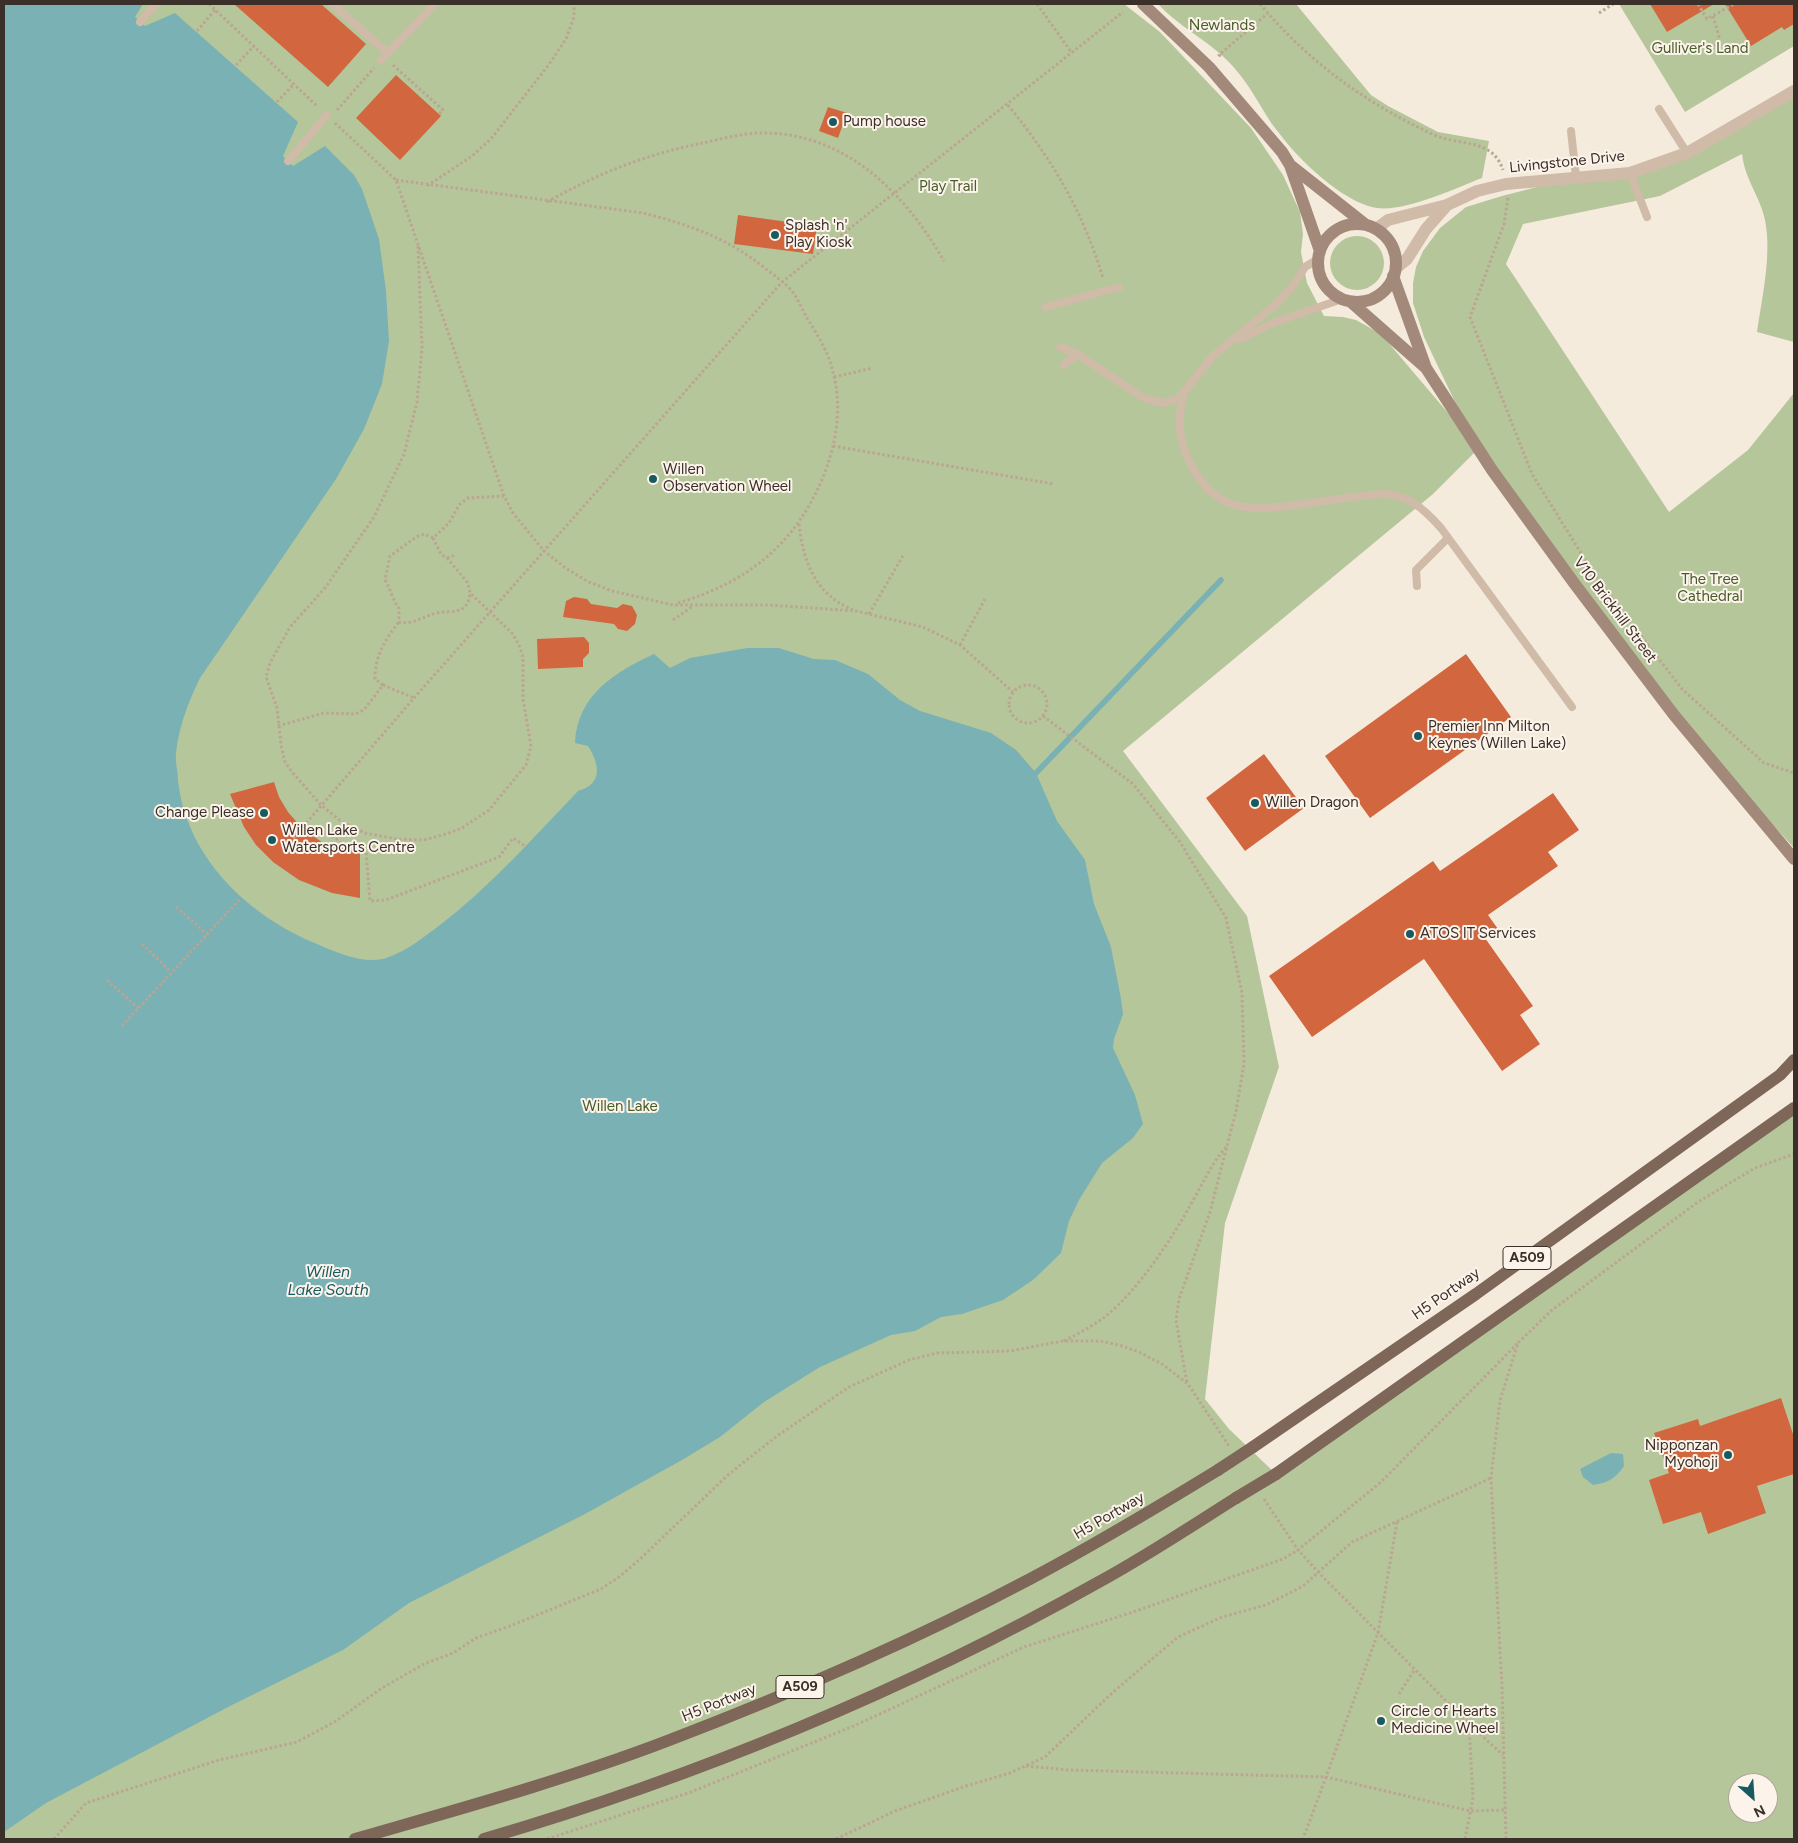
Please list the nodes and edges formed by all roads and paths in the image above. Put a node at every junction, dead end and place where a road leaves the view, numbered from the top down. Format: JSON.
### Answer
{"nodes":[{"id":1,"x":156,"y":4,"type":"edge"},
{"id":2,"x":209,"y":4,"type":"edge"},
{"id":3,"x":332,"y":4,"type":"edge"},
{"id":4,"x":435,"y":4,"type":"edge"},
{"id":5,"x":574,"y":4,"type":"edge"},
{"id":6,"x":1037,"y":4,"type":"edge"},
{"id":7,"x":1144,"y":4,"type":"edge"},
{"id":8,"x":1260,"y":4,"type":"edge"},
{"id":9,"x":1613,"y":4,"type":"edge"},
{"id":10,"x":1698,"y":4,"type":"edge"},
{"id":11,"x":1734,"y":4,"type":"edge"},
{"id":12,"x":215,"y":10,"type":"junction"},
{"id":13,"x":1123,"y":12,"type":"dead end"},
{"id":14,"x":1268,"y":13,"type":"junction"},
{"id":15,"x":1599,"y":13,"type":"dead end"},
{"id":16,"x":1713,"y":16,"type":"junction"},
{"id":17,"x":140,"y":22,"type":"dead end"},
{"id":18,"x":197,"y":30,"type":"dead end"},
{"id":19,"x":254,"y":46,"type":"junction"},
{"id":20,"x":1715,"y":47,"type":"dead end"},
{"id":21,"x":1072,"y":53,"type":"junction"},
{"id":22,"x":384,"y":57,"type":"junction"},
{"id":23,"x":1224,"y":59,"type":"dead end"},
{"id":24,"x":236,"y":66,"type":"dead end"},
{"id":25,"x":402,"y":73,"type":"junction"},
{"id":26,"x":398,"y":77,"type":"dead end"},
{"id":27,"x":294,"y":84,"type":"junction"},
{"id":28,"x":1794,"y":92,"type":"edge"},
{"id":29,"x":277,"y":102,"type":"dead end"},
{"id":30,"x":1008,"y":105,"type":"junction"},
{"id":31,"x":1659,"y":109,"type":"dead end"},
{"id":32,"x":439,"y":114,"type":"dead end"},
{"id":33,"x":328,"y":117,"type":"junction"},
{"id":34,"x":1571,"y":130,"type":"dead end"},
{"id":35,"x":1687,"y":153,"type":"junction"},
{"id":36,"x":288,"y":161,"type":"dead end"},
{"id":37,"x":1290,"y":165,"type":"junction"},
{"id":38,"x":1630,"y":173,"type":"junction"},
{"id":39,"x":1504,"y":175,"type":"dead end"},
{"id":40,"x":1576,"y":177,"type":"junction"},
{"id":41,"x":396,"y":180,"type":"junction"},
{"id":42,"x":427,"y":186,"type":"junction"},
{"id":43,"x":1508,"y":192,"type":"dead end"},
{"id":44,"x":895,"y":193,"type":"junction"},
{"id":45,"x":547,"y":202,"type":"junction"},
{"id":46,"x":1447,"y":205,"type":"junction"},
{"id":47,"x":1647,"y":217,"type":"dead end"},
{"id":48,"x":1371,"y":227,"type":"junction"},
{"id":49,"x":418,"y":246,"type":"junction"},
{"id":50,"x":1319,"y":255,"type":"junction"},
{"id":51,"x":944,"y":261,"type":"dead end"},
{"id":52,"x":1394,"y":272,"type":"junction"},
{"id":53,"x":782,"y":282,"type":"junction"},
{"id":54,"x":1119,"y":287,"type":"dead end"},
{"id":55,"x":1107,"y":291,"type":"junction"},
{"id":56,"x":1347,"y":300,"type":"junction"},
{"id":57,"x":1046,"y":308,"type":"dead end"},
{"id":58,"x":1231,"y":343,"type":"junction"},
{"id":59,"x":1060,"y":347,"type":"dead end"},
{"id":60,"x":1077,"y":354,"type":"junction"},
{"id":61,"x":1064,"y":366,"type":"dead end"},
{"id":62,"x":873,"y":368,"type":"dead end"},
{"id":63,"x":1426,"y":368,"type":"junction"},
{"id":64,"x":834,"y":377,"type":"junction"},
{"id":65,"x":1184,"y":393,"type":"junction"},
{"id":66,"x":833,"y":446,"type":"junction"},
{"id":67,"x":1054,"y":484,"type":"dead end"},
{"id":68,"x":504,"y":496,"type":"junction"},
{"id":69,"x":798,"y":524,"type":"junction"},
{"id":70,"x":433,"y":538,"type":"junction"},
{"id":71,"x":1448,"y":538,"type":"junction"},
{"id":72,"x":544,"y":551,"type":"junction"},
{"id":73,"x":904,"y":554,"type":"dead end"},
{"id":74,"x":456,"y":555,"type":"dead end"},
{"id":75,"x":447,"y":558,"type":"junction"},
{"id":76,"x":1417,"y":586,"type":"dead end"},
{"id":77,"x":470,"y":593,"type":"junction"},
{"id":78,"x":985,"y":599,"type":"dead end"},
{"id":79,"x":673,"y":605,"type":"junction"},
{"id":80,"x":695,"y":605,"type":"junction"},
{"id":81,"x":856,"y":611,"type":"junction"},
{"id":82,"x":491,"y":612,"type":"junction"},
{"id":83,"x":869,"y":614,"type":"junction"},
{"id":84,"x":673,"y":620,"type":"dead end"},
{"id":85,"x":399,"y":622,"type":"junction"},
{"id":86,"x":960,"y":645,"type":"junction"},
{"id":87,"x":383,"y":685,"type":"junction"},
{"id":88,"x":1013,"y":692,"type":"junction"},
{"id":89,"x":414,"y":698,"type":"junction"},
{"id":90,"x":1572,"y":707,"type":"dead end"},
{"id":91,"x":1043,"y":716,"type":"junction"},
{"id":92,"x":278,"y":726,"type":"junction"},
{"id":93,"x":1794,"y":773,"type":"edge"},
{"id":94,"x":321,"y":805,"type":"junction"},
{"id":95,"x":304,"y":826,"type":"junction"},
{"id":96,"x":290,"y":842,"type":"dead end"},
{"id":97,"x":525,"y":846,"type":"dead end"},
{"id":98,"x":1794,"y":859,"type":"edge"},
{"id":99,"x":242,"y":898,"type":"dead end"},
{"id":100,"x":176,"y":907,"type":"dead end"},
{"id":101,"x":208,"y":935,"type":"junction"},
{"id":102,"x":142,"y":944,"type":"dead end"},
{"id":103,"x":171,"y":972,"type":"junction"},
{"id":104,"x":107,"y":980,"type":"dead end"},
{"id":105,"x":138,"y":1008,"type":"junction"},
{"id":106,"x":122,"y":1026,"type":"dead end"},
{"id":107,"x":1794,"y":1060,"type":"edge"},
{"id":108,"x":1794,"y":1108,"type":"edge"},
{"id":109,"x":1228,"y":1145,"type":"junction"},
{"id":110,"x":1794,"y":1154,"type":"edge"},
{"id":111,"x":1063,"y":1341,"type":"junction"},
{"id":112,"x":1518,"y":1343,"type":"junction"},
{"id":113,"x":1188,"y":1384,"type":"junction"},
{"id":114,"x":1232,"y":1450,"type":"dead end"},
{"id":115,"x":1491,"y":1478,"type":"junction"},
{"id":116,"x":1259,"y":1492,"type":"dead end"},
{"id":117,"x":1397,"y":1522,"type":"junction"},
{"id":118,"x":1298,"y":1550,"type":"junction"},
{"id":119,"x":1319,"y":1573,"type":"junction"},
{"id":120,"x":1378,"y":1633,"type":"junction"},
{"id":121,"x":1415,"y":1669,"type":"junction"},
{"id":122,"x":1399,"y":1694,"type":"dead end"},
{"id":123,"x":1469,"y":1724,"type":"junction"},
{"id":124,"x":1503,"y":1755,"type":"junction"},
{"id":125,"x":1026,"y":1766,"type":"junction"},
{"id":126,"x":1326,"y":1777,"type":"junction"},
{"id":127,"x":1470,"y":1810,"type":"junction"},
{"id":128,"x":1505,"y":1810,"type":"junction"},
{"id":129,"x":54,"y":1839,"type":"edge"},
{"id":130,"x":355,"y":1839,"type":"edge"},
{"id":131,"x":484,"y":1839,"type":"edge"},
{"id":132,"x":547,"y":1839,"type":"edge"},
{"id":133,"x":836,"y":1839,"type":"edge"},
{"id":134,"x":1303,"y":1839,"type":"edge"},
{"id":135,"x":1465,"y":1839,"type":"edge"},
{"id":136,"x":1506,"y":1839,"type":"edge"}],
"edges":[{"from":1,"to":17,"type":"lane"},
{"from":2,"to":12,"type":"path"},
{"from":3,"to":22,"type":"lane"},
{"from":4,"to":22,"type":"lane"},
{"from":5,"to":42,"type":"path"},
{"from":6,"to":21,"type":"path"},
{"from":7,"to":37,"type":"street"},
{"from":8,"to":14,"type":"path"},
{"from":9,"to":15,"type":"path"},
{"from":10,"to":16,"type":"path"},
{"from":11,"to":16,"type":"path"},
{"from":12,"to":18,"type":"path"},
{"from":12,"to":19,"type":"path"},
{"from":13,"to":21,"type":"path"},
{"from":14,"to":23,"type":"path"},
{"from":14,"to":39,"type":"path"},
{"from":16,"to":20,"type":"path"},
{"from":19,"to":24,"type":"path"},
{"from":19,"to":27,"type":"path"},
{"from":21,"to":30,"type":"path"},
{"from":22,"to":25,"type":"path"},
{"from":22,"to":33,"type":"path"},
{"from":25,"to":26,"type":"path"},
{"from":25,"to":32,"type":"path"},
{"from":27,"to":29,"type":"path"},
{"from":27,"to":33,"type":"path"},
{"from":28,"to":35,"type":"street","name":"Livingstone Drive"},
{"from":30,"to":44,"type":"path"},
{"from":30,"to":55,"type":"path"},
{"from":31,"to":35,"type":"lane"},
{"from":33,"to":36,"type":"lane"},
{"from":33,"to":41,"type":"path"},
{"from":34,"to":40,"type":"lane"},
{"from":35,"to":38,"type":"street","name":"Livingstone Drive"},
{"from":37,"to":48,"type":"street"},
{"from":37,"to":50,"type":"street"},
{"from":38,"to":40,"type":"street","name":"Livingstone Drive"},
{"from":38,"to":47,"type":"lane"},
{"from":40,"to":46,"type":"street","name":"Livingstone Drive"},
{"from":41,"to":42,"type":"path"},
{"from":41,"to":49,"type":"path"},
{"from":42,"to":45,"type":"path"},
{"from":43,"to":93,"type":"path"},
{"from":44,"to":45,"type":"path"},
{"from":44,"to":51,"type":"path"},
{"from":44,"to":53,"type":"path"},
{"from":45,"to":53,"type":"path"},
{"from":46,"to":48,"type":"street","name":"Livingstone Drive"},
{"from":46,"to":52,"type":"street","name":"Livingstone Drive"},
{"from":48,"to":50,"type":"street"},
{"from":48,"to":52,"type":"street"},
{"from":49,"to":68,"type":"path"},
{"from":49,"to":92,"type":"path"},
{"from":50,"to":56,"type":"street"},
{"from":50,"to":58,"type":"lane"},
{"from":52,"to":56,"type":"street"},
{"from":52,"to":63,"type":"street","name":"V10 Brickhill Street"},
{"from":53,"to":64,"type":"path"},
{"from":53,"to":72,"type":"path"},
{"from":54,"to":55,"type":"lane"},
{"from":55,"to":57,"type":"lane"},
{"from":56,"to":58,"type":"lane"},
{"from":56,"to":63,"type":"street","name":"V10 Brickhill Street"},
{"from":58,"to":65,"type":"lane"},
{"from":59,"to":60,"type":"lane"},
{"from":60,"to":61,"type":"lane"},
{"from":60,"to":65,"type":"lane"},
{"from":62,"to":64,"type":"path"},
{"from":63,"to":98,"type":"street","name":"V10 Brickhill Street"},
{"from":64,"to":66,"type":"path"},
{"from":65,"to":71,"type":"lane"},
{"from":66,"to":67,"type":"path"},
{"from":66,"to":69,"type":"path"},
{"from":68,"to":70,"type":"path"},
{"from":68,"to":72,"type":"path"},
{"from":69,"to":79,"type":"path"},
{"from":69,"to":81,"type":"path"},
{"from":70,"to":75,"type":"path"},
{"from":70,"to":85,"type":"path"},
{"from":71,"to":76,"type":"lane"},
{"from":71,"to":90,"type":"lane"},
{"from":72,"to":79,"type":"path"},
{"from":72,"to":82,"type":"path"},
{"from":73,"to":83,"type":"path"},
{"from":74,"to":75,"type":"path"},
{"from":75,"to":77,"type":"path"},
{"from":77,"to":82,"type":"path"},
{"from":77,"to":85,"type":"path"},
{"from":78,"to":86,"type":"path"},
{"from":79,"to":80,"type":"path"},
{"from":80,"to":81,"type":"path"},
{"from":80,"to":84,"type":"path"},
{"from":81,"to":83,"type":"path"},
{"from":82,"to":89,"type":"path"},
{"from":82,"to":94,"type":"path"},
{"from":83,"to":86,"type":"path"},
{"from":85,"to":87,"type":"path"},
{"from":86,"to":88,"type":"path"},
{"from":87,"to":89,"type":"path"},
{"from":87,"to":92,"type":"path"},
{"from":88,"to":91,"type":"path"},
{"from":88,"to":91,"type":"path"},
{"from":89,"to":94,"type":"path"},
{"from":91,"to":109,"type":"path"},
{"from":92,"to":94,"type":"path"},
{"from":94,"to":95,"type":"path"},
{"from":95,"to":96,"type":"path"},
{"from":95,"to":97,"type":"path"},
{"from":99,"to":101,"type":"path"},
{"from":100,"to":101,"type":"path"},
{"from":101,"to":103,"type":"path"},
{"from":102,"to":103,"type":"path"},
{"from":103,"to":105,"type":"path"},
{"from":104,"to":105,"type":"path"},
{"from":105,"to":106,"type":"path"},
{"from":107,"to":130,"type":"main road","name":"H5 Portway","number":"A509","bridge":true},
{"from":108,"to":131,"type":"main road","number":"A509","bridge":true},
{"from":109,"to":111,"type":"path"},
{"from":109,"to":113,"type":"path"},
{"from":110,"to":112,"type":"path"},
{"from":111,"to":113,"type":"path"},
{"from":111,"to":129,"type":"path"},
{"from":112,"to":115,"type":"path"},
{"from":112,"to":118,"type":"path"},
{"from":113,"to":114,"type":"path"},
{"from":115,"to":117,"type":"path"},
{"from":115,"to":124,"type":"path"},
{"from":116,"to":118,"type":"path"},
{"from":117,"to":119,"type":"path"},
{"from":117,"to":120,"type":"path"},
{"from":118,"to":119,"type":"path"},
{"from":118,"to":132,"type":"path"},
{"from":119,"to":120,"type":"path"},
{"from":119,"to":125,"type":"path"},
{"from":120,"to":121,"type":"path"},
{"from":120,"to":126,"type":"path"},
{"from":121,"to":122,"type":"path"},
{"from":121,"to":123,"type":"path"},
{"from":123,"to":124,"type":"path"},
{"from":123,"to":127,"type":"path"},
{"from":124,"to":128,"type":"path"},
{"from":125,"to":126,"type":"path"},
{"from":125,"to":133,"type":"path"},
{"from":126,"to":127,"type":"path"},
{"from":126,"to":134,"type":"path"},
{"from":127,"to":128,"type":"path"},
{"from":127,"to":135,"type":"path"},
{"from":128,"to":136,"type":"path"}]}
